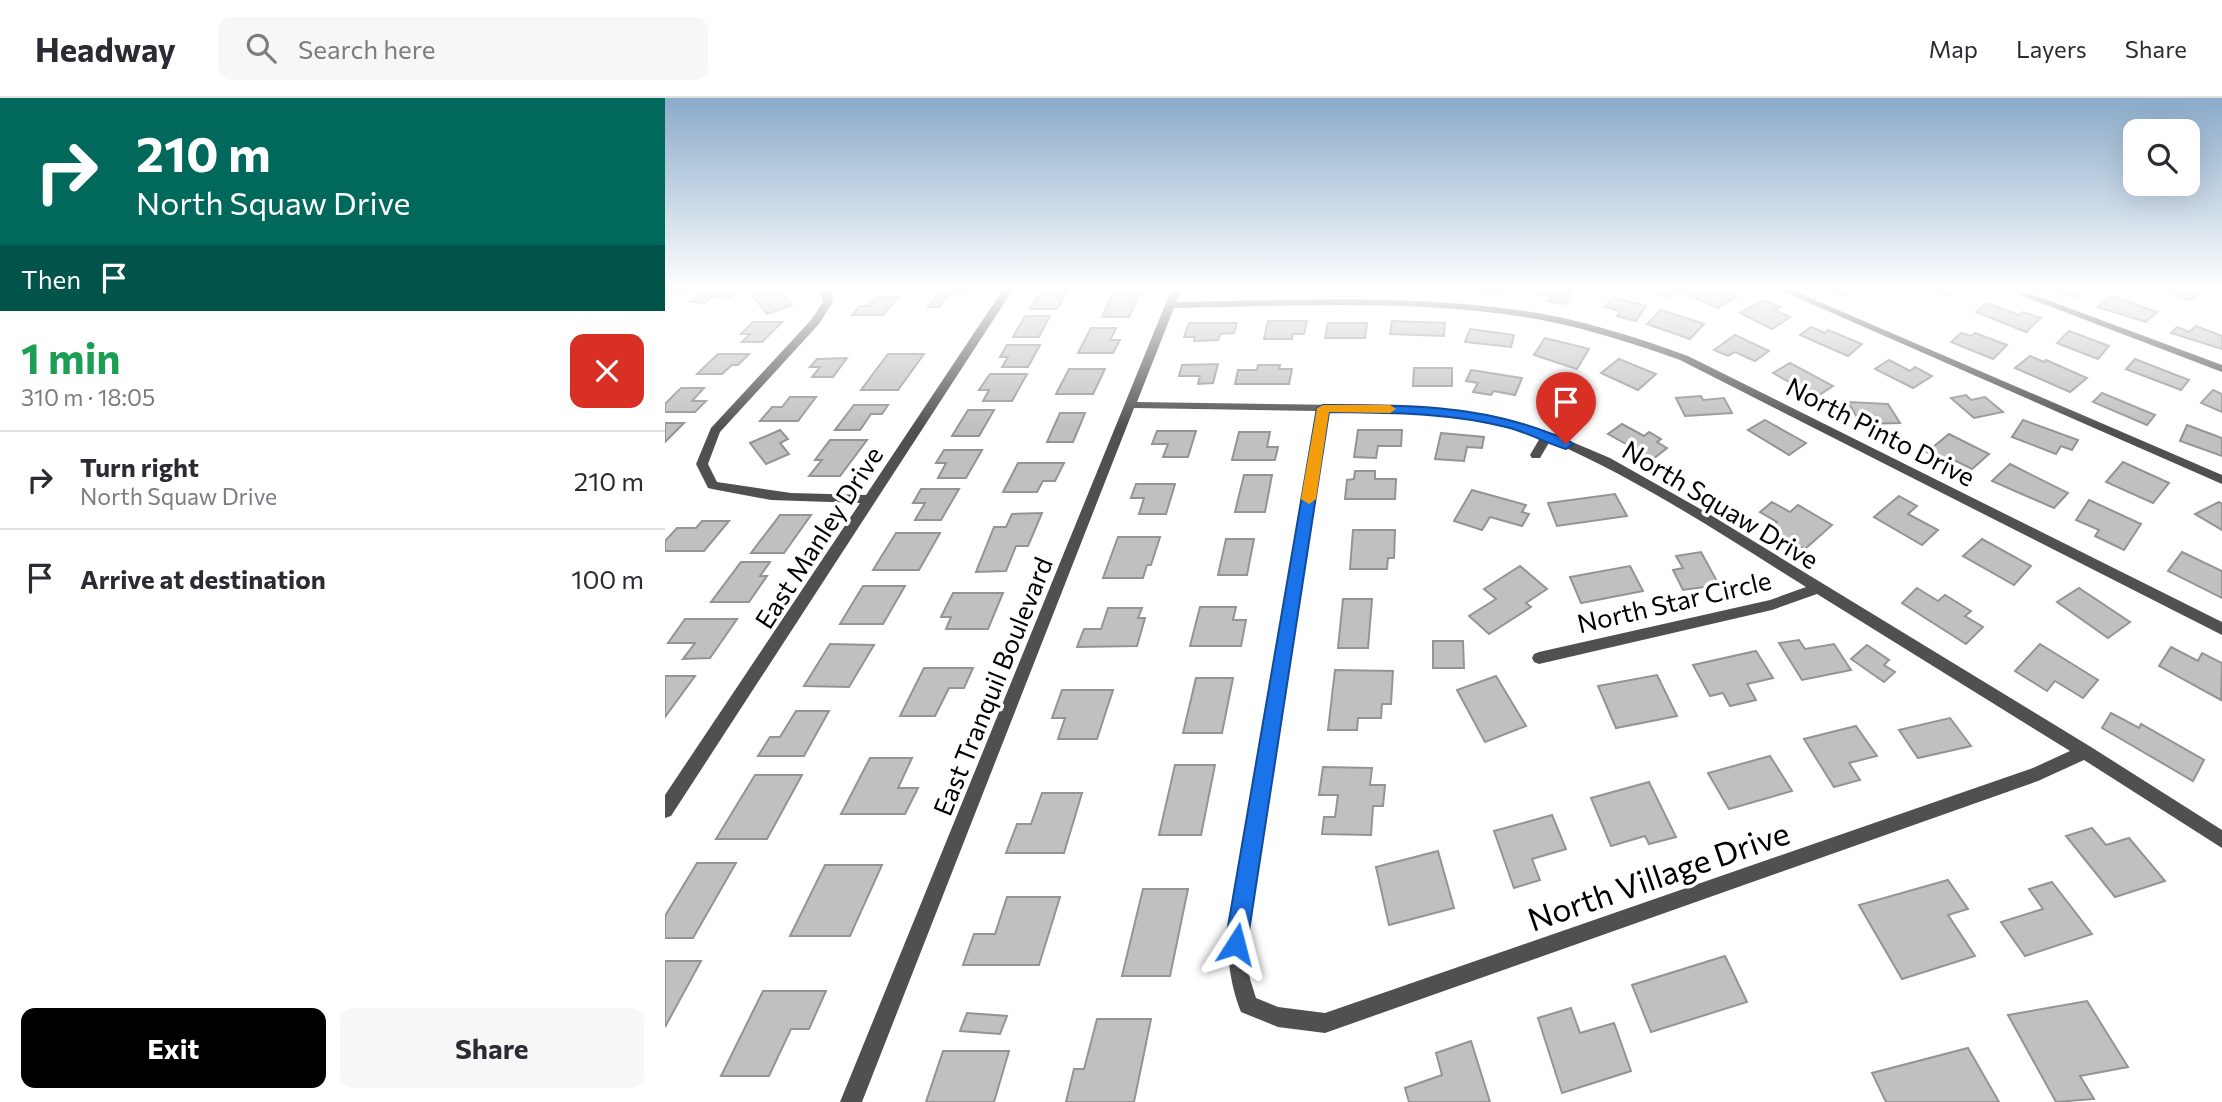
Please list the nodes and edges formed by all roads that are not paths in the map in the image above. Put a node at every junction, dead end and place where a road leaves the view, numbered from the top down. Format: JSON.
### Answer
{"nodes":[{"id":1,"x":803,"y":335,"type":"edge"},
{"id":2,"x":978,"y":335,"type":"edge"},
{"id":3,"x":1159,"y":335,"type":"edge"},
{"id":4,"x":1619,"y":335,"type":"edge"},
{"id":5,"x":1888,"y":335,"type":"edge"},
{"id":6,"x":2131,"y":335,"type":"edge"},
{"id":7,"x":2222,"y":369,"type":"edge"},
{"id":8,"x":1132,"y":405,"type":"junction"},
{"id":9,"x":1323,"y":408,"type":"junction"},
{"id":10,"x":1547,"y":436,"type":"junction"},
{"id":11,"x":1536,"y":455,"type":"dead end"},
{"id":12,"x":2222,"y":480,"type":"edge"},
{"id":13,"x":870,"y":499,"type":"junction"},
{"id":14,"x":1818,"y":588,"type":"junction"},
{"id":15,"x":2222,"y":629,"type":"edge"},
{"id":16,"x":1539,"y":659,"type":"dead end"},
{"id":17,"x":2085,"y":752,"type":"junction"},
{"id":18,"x":665,"y":810,"type":"edge"},
{"id":19,"x":2222,"y":840,"type":"edge"},
{"id":20,"x":851,"y":1102,"type":"edge"}],
"edges":[{"from":1,"to":13,"type":"street"},
{"from":2,"to":13,"type":"street","name":"East Manley Drive"},
{"from":3,"to":8,"type":"street","name":"East Tranquil Boulevard"},
{"from":4,"to":15,"type":"street","name":"North Pinto Drive"},
{"from":5,"to":12,"type":"street"},
{"from":6,"to":7,"type":"street"},
{"from":8,"to":9,"type":"street","name":"North Squaw Drive"},
{"from":8,"to":20,"type":"street","name":"East Tranquil Boulevard"},
{"from":9,"to":10,"type":"street","name":"North Squaw Drive"},
{"from":9,"to":17,"type":"street","name":"North Village Drive"},
{"from":10,"to":11,"type":"street"},
{"from":10,"to":14,"type":"street","name":"North Squaw Drive"},
{"from":13,"to":18,"type":"street","name":"East Manley Drive"},
{"from":14,"to":16,"type":"street","name":"North Star Circle"},
{"from":14,"to":17,"type":"street","name":"North Squaw Drive"},
{"from":17,"to":19,"type":"street","name":"North Squaw Drive"}]}
